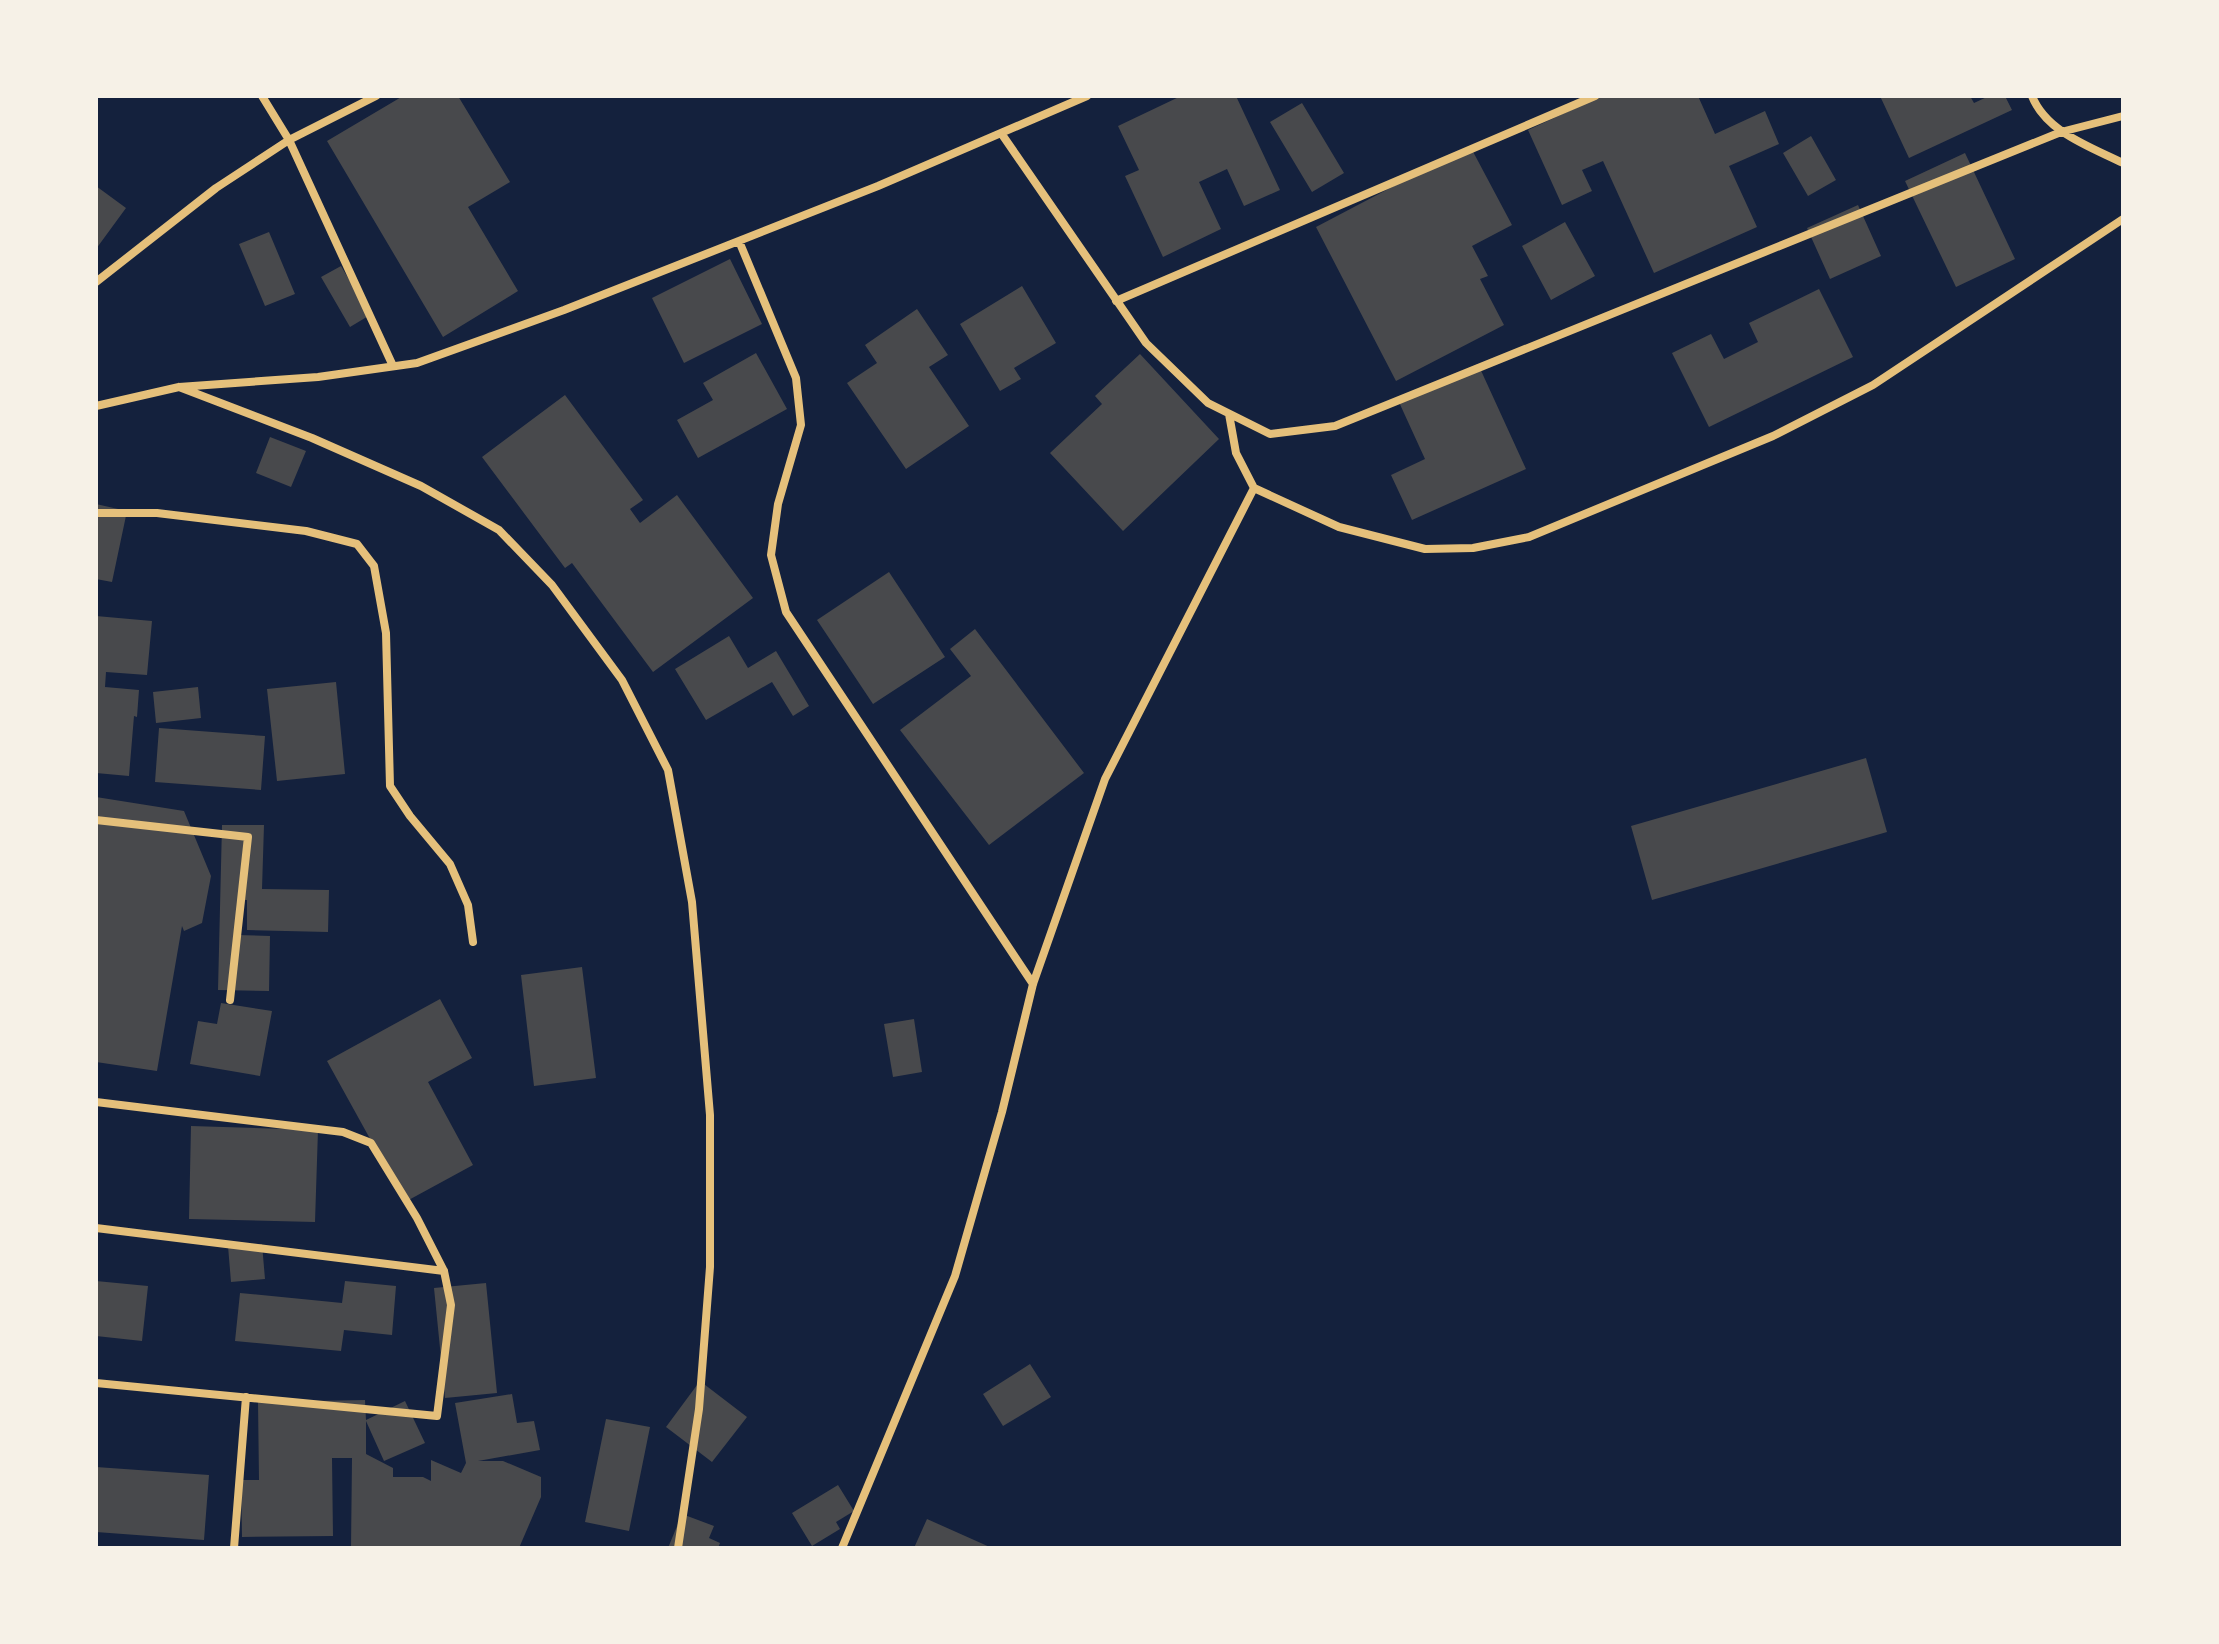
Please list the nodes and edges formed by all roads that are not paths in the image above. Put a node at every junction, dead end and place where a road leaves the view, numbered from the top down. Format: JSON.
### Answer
{"nodes":[{"id":1,"x":262,"y":96,"type":"edge"},
{"id":2,"x":376,"y":96,"type":"edge"},
{"id":3,"x":1087,"y":96,"type":"edge"},
{"id":4,"x":1595,"y":96,"type":"edge"},
{"id":5,"x":2032,"y":96,"type":"edge"},
{"id":6,"x":2123,"y":116,"type":"edge"},
{"id":7,"x":2061,"y":132,"type":"junction"},
{"id":8,"x":1001,"y":133,"type":"junction"},
{"id":9,"x":289,"y":140,"type":"junction"},
{"id":10,"x":2123,"y":163,"type":"edge"},
{"id":11,"x":2123,"y":219,"type":"edge"},
{"id":12,"x":739,"y":241,"type":"junction"},
{"id":13,"x":96,"y":282,"type":"edge"},
{"id":14,"x":1116,"y":301,"type":"junction"},
{"id":15,"x":393,"y":366,"type":"junction"},
{"id":16,"x":179,"y":387,"type":"junction"},
{"id":17,"x":96,"y":406,"type":"edge"},
{"id":18,"x":1229,"y":414,"type":"junction"},
{"id":19,"x":1254,"y":488,"type":"junction"},
{"id":20,"x":96,"y":513,"type":"edge"},
{"id":21,"x":96,"y":820,"type":"edge"},
{"id":22,"x":473,"y":942,"type":"dead end"},
{"id":23,"x":1033,"y":984,"type":"junction"},
{"id":24,"x":230,"y":1000,"type":"dead end"},
{"id":25,"x":96,"y":1102,"type":"edge"},
{"id":26,"x":96,"y":1228,"type":"edge"},
{"id":27,"x":444,"y":1271,"type":"junction"},
{"id":28,"x":96,"y":1383,"type":"edge"},
{"id":29,"x":246,"y":1397,"type":"junction"},
{"id":30,"x":234,"y":1548,"type":"edge"},
{"id":31,"x":678,"y":1548,"type":"edge"},
{"id":32,"x":842,"y":1548,"type":"edge"}],
"edges":[{"from":1,"to":9,"type":"street"},
{"from":2,"to":9,"type":"street"},
{"from":3,"to":8,"type":"street"},
{"from":4,"to":14,"type":"street"},
{"from":5,"to":7,"type":"street"},
{"from":6,"to":7,"type":"street"},
{"from":7,"to":10,"type":"street"},
{"from":7,"to":18,"type":"street"},
{"from":8,"to":12,"type":"street"},
{"from":8,"to":14,"type":"street"},
{"from":9,"to":13,"type":"street"},
{"from":9,"to":15,"type":"street"},
{"from":11,"to":19,"type":"street"},
{"from":12,"to":15,"type":"street"},
{"from":12,"to":23,"type":"street"},
{"from":14,"to":18,"type":"street"},
{"from":15,"to":16,"type":"street"},
{"from":16,"to":17,"type":"street"},
{"from":16,"to":31,"type":"street"},
{"from":18,"to":19,"type":"street"},
{"from":19,"to":23,"type":"street"},
{"from":20,"to":22,"type":"street"},
{"from":21,"to":24,"type":"street"},
{"from":23,"to":32,"type":"street"},
{"from":25,"to":27,"type":"street"},
{"from":26,"to":27,"type":"street"},
{"from":27,"to":29,"type":"street"},
{"from":28,"to":29,"type":"street"},
{"from":29,"to":30,"type":"street"}]}
